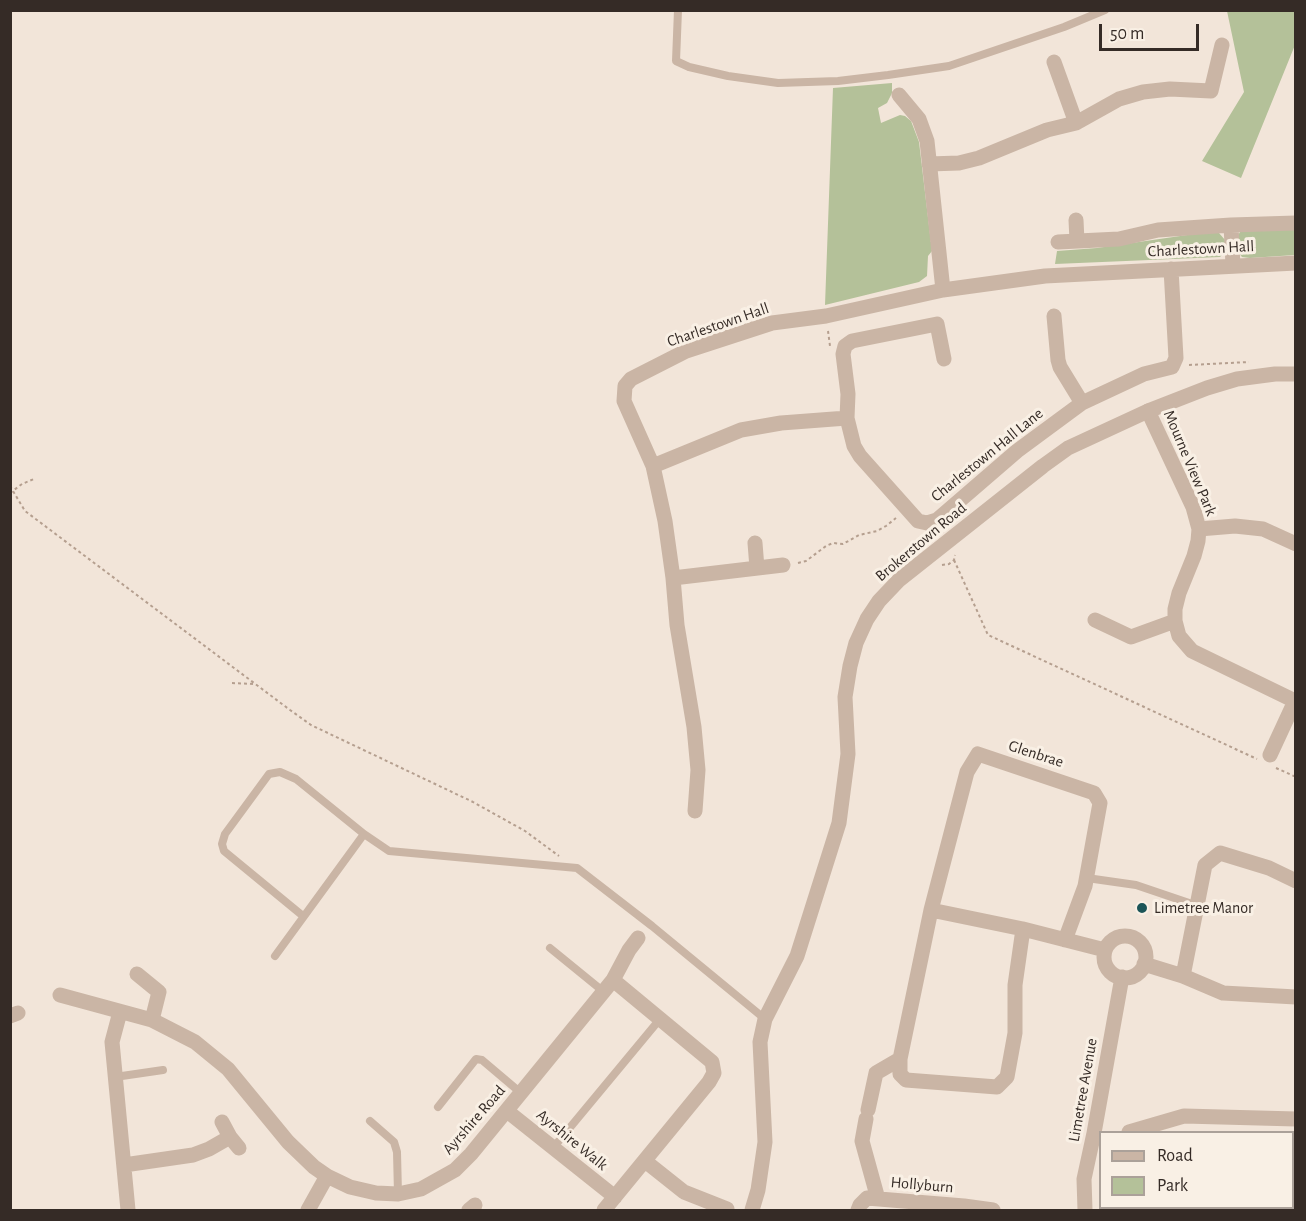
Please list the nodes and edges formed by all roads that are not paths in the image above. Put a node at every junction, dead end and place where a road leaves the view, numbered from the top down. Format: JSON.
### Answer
{"nodes":[{"id":1,"x":678,"y":10,"type":"edge"},
{"id":2,"x":1105,"y":10,"type":"edge"},
{"id":3,"x":1222,"y":45,"type":"dead end"},
{"id":4,"x":1054,"y":62,"type":"dead end"},
{"id":5,"x":899,"y":95,"type":"dead end"},
{"id":6,"x":1076,"y":123,"type":"junction"},
{"id":7,"x":929,"y":164,"type":"junction"},
{"id":8,"x":1076,"y":220,"type":"dead end"},
{"id":9,"x":1296,"y":223,"type":"edge"},
{"id":10,"x":1231,"y":225,"type":"junction"},
{"id":11,"x":1077,"y":241,"type":"junction"},
{"id":12,"x":1058,"y":242,"type":"dead end"},
{"id":13,"x":1296,"y":262,"type":"edge"},
{"id":14,"x":1233,"y":266,"type":"junction"},
{"id":15,"x":1171,"y":269,"type":"junction"},
{"id":16,"x":943,"y":290,"type":"junction"},
{"id":17,"x":1054,"y":316,"type":"dead end"},
{"id":18,"x":944,"y":358,"type":"dead end"},
{"id":19,"x":1296,"y":374,"type":"edge"},
{"id":20,"x":1082,"y":403,"type":"junction"},
{"id":21,"x":1148,"y":411,"type":"junction"},
{"id":22,"x":847,"y":418,"type":"junction"},
{"id":23,"x":653,"y":466,"type":"junction"},
{"id":24,"x":1199,"y":529,"type":"junction"},
{"id":25,"x":755,"y":543,"type":"dead end"},
{"id":26,"x":1296,"y":544,"type":"edge"},
{"id":27,"x":783,"y":565,"type":"road end"},
{"id":28,"x":757,"y":568,"type":"junction"},
{"id":29,"x":673,"y":578,"type":"junction"},
{"id":30,"x":1095,"y":620,"type":"dead end"},
{"id":31,"x":1175,"y":621,"type":"junction"},
{"id":32,"x":1267,"y":760,"type":"road end"},
{"id":33,"x":695,"y":811,"type":"dead end"},
{"id":34,"x":364,"y":834,"type":"junction"},
{"id":35,"x":1087,"y":878,"type":"junction"},
{"id":36,"x":1296,"y":881,"type":"edge"},
{"id":37,"x":1198,"y":906,"type":"junction"},
{"id":38,"x":931,"y":910,"type":"junction"},
{"id":39,"x":303,"y":916,"type":"junction"},
{"id":40,"x":1023,"y":929,"type":"junction"},
{"id":41,"x":638,"y":938,"type":"dead end"},
{"id":42,"x":1065,"y":940,"type":"junction"},
{"id":43,"x":550,"y":948,"type":"dead end"},
{"id":44,"x":1105,"y":950,"type":"junction"},
{"id":45,"x":275,"y":956,"type":"dead end"},
{"id":46,"x":1144,"y":964,"type":"junction"},
{"id":47,"x":137,"y":974,"type":"dead end"},
{"id":48,"x":1183,"y":976,"type":"junction"},
{"id":49,"x":1122,"y":977,"type":"junction"},
{"id":50,"x":609,"y":986,"type":"junction"},
{"id":51,"x":60,"y":995,"type":"dead end"},
{"id":52,"x":1296,"y":997,"type":"edge"},
{"id":53,"x":120,"y":1012,"type":"junction"},
{"id":54,"x":660,"y":1019,"type":"junction"},
{"id":55,"x":765,"y":1019,"type":"junction"},
{"id":56,"x":152,"y":1020,"type":"junction"},
{"id":57,"x":900,"y":1059,"type":"junction"},
{"id":58,"x":163,"y":1070,"type":"dead end"},
{"id":59,"x":116,"y":1077,"type":"junction"},
{"id":60,"x":521,"y":1093,"type":"junction"},
{"id":61,"x":438,"y":1107,"type":"dead end"},
{"id":62,"x":507,"y":1111,"type":"junction"},
{"id":63,"x":1296,"y":1119,"type":"edge"},
{"id":64,"x":370,"y":1121,"type":"dead end"},
{"id":65,"x":222,"y":1122,"type":"dead end"},
{"id":66,"x":1132,"y":1131,"type":"edge"},
{"id":67,"x":1097,"y":1133,"type":"edge"},
{"id":68,"x":553,"y":1148,"type":"junction"},
{"id":69,"x":645,"y":1161,"type":"junction"},
{"id":70,"x":124,"y":1165,"type":"junction"},
{"id":71,"x":327,"y":1176,"type":"junction"},
{"id":72,"x":398,"y":1194,"type":"junction"},
{"id":73,"x":615,"y":1197,"type":"junction"},
{"id":74,"x":878,"y":1199,"type":"junction"},
{"id":75,"x":964,"y":1208,"type":"edge"},
{"id":76,"x":727,"y":1209,"type":"edge"},
{"id":77,"x":128,"y":1210,"type":"edge"},
{"id":78,"x":308,"y":1210,"type":"edge"},
{"id":79,"x":604,"y":1210,"type":"edge"},
{"id":80,"x":752,"y":1210,"type":"edge"},
{"id":81,"x":858,"y":1210,"type":"edge"},
{"id":82,"x":993,"y":1210,"type":"edge"},
{"id":83,"x":1085,"y":1210,"type":"edge"}],
"edges":[{"from":1,"to":2,"type":"lane"},
{"from":3,"to":6,"type":"street"},
{"from":4,"to":6,"type":"street"},
{"from":5,"to":7,"type":"street"},
{"from":6,"to":7,"type":"street"},
{"from":7,"to":16,"type":"street"},
{"from":8,"to":11,"type":"street"},
{"from":9,"to":10,"type":"street"},
{"from":10,"to":11,"type":"street"},
{"from":10,"to":14,"type":"street"},
{"from":11,"to":12,"type":"street"},
{"from":13,"to":14,"type":"street","name":"Charlestown Hall"},
{"from":14,"to":15,"type":"street","name":"Charlestown Hall"},
{"from":15,"to":16,"type":"street","name":"Charlestown Hall"},
{"from":15,"to":20,"type":"street","name":"Charlestown Hall Lane"},
{"from":16,"to":23,"type":"street","name":"Charlestown Hall"},
{"from":17,"to":20,"type":"street"},
{"from":18,"to":22,"type":"street","name":"Charlestown Hall Lane"},
{"from":19,"to":21,"type":"street","name":"Brokerstown Road"},
{"from":20,"to":22,"type":"street","name":"Charlestown Hall Lane"},
{"from":21,"to":24,"type":"street","name":"Mourne View Park"},
{"from":21,"to":55,"type":"street","name":"Brokerstown Road"},
{"from":22,"to":23,"type":"street"},
{"from":23,"to":29,"type":"street","name":"Charlestown Hall"},
{"from":24,"to":26,"type":"street","name":"Mourne View Park"},
{"from":24,"to":31,"type":"street","name":"Mourne View Park"},
{"from":25,"to":28,"type":"street"},
{"from":27,"to":28,"type":"street"},
{"from":28,"to":29,"type":"street"},
{"from":29,"to":33,"type":"street","name":"Charlestown Hall"},
{"from":30,"to":31,"type":"street"},
{"from":31,"to":32,"type":"street"},
{"from":34,"to":39,"type":"lane"},
{"from":34,"to":39,"type":"lane"},
{"from":34,"to":55,"type":"lane"},
{"from":35,"to":37,"type":"lane"},
{"from":35,"to":38,"type":"street","name":"Glenbrae"},
{"from":35,"to":42,"type":"street","name":"Glenbrae"},
{"from":36,"to":37,"type":"street"},
{"from":37,"to":48,"type":"street"},
{"from":38,"to":40,"type":"street"},
{"from":38,"to":57,"type":"street","name":"Glenbrae"},
{"from":39,"to":45,"type":"lane"},
{"from":40,"to":42,"type":"street"},
{"from":40,"to":57,"type":"street"},
{"from":41,"to":50,"type":"street","name":"Ayrshire Road"},
{"from":42,"to":44,"type":"street"},
{"from":43,"to":50,"type":"lane"},
{"from":44,"to":46,"type":"street"},
{"from":44,"to":49,"type":"street"},
{"from":46,"to":48,"type":"street"},
{"from":46,"to":49,"type":"street"},
{"from":47,"to":56,"type":"street"},
{"from":48,"to":52,"type":"street"},
{"from":49,"to":67,"type":"street","name":"Limetree Avenue"},
{"from":50,"to":54,"type":"street"},
{"from":50,"to":60,"type":"street","name":"Ayrshire Road"},
{"from":51,"to":53,"type":"street","name":"Ayrshire Road"},
{"from":53,"to":56,"type":"street","name":"Ayrshire Road"},
{"from":53,"to":59,"type":"street"},
{"from":54,"to":68,"type":"lane"},
{"from":54,"to":69,"type":"street"},
{"from":55,"to":80,"type":"street","name":"Brokerstown Road"},
{"from":56,"to":71,"type":"street","name":"Ayrshire Road"},
{"from":57,"to":74,"type":"street","name":"Hollyburn"},
{"from":58,"to":59,"type":"lane"},
{"from":59,"to":70,"type":"street"},
{"from":60,"to":61,"type":"lane"},
{"from":60,"to":62,"type":"street","name":"Ayrshire Road"},
{"from":62,"to":68,"type":"street","name":"Ayrshire Walk"},
{"from":62,"to":72,"type":"street","name":"Ayrshire Road"},
{"from":63,"to":66,"type":"street"},
{"from":64,"to":72,"type":"lane"},
{"from":65,"to":70,"type":"street"},
{"from":67,"to":83,"type":"street","name":"Limetree Avenue"},
{"from":68,"to":73,"type":"street","name":"Ayrshire Walk"},
{"from":69,"to":73,"type":"street"},
{"from":69,"to":76,"type":"street"},
{"from":70,"to":77,"type":"street"},
{"from":71,"to":72,"type":"street","name":"Ayrshire Road"},
{"from":71,"to":78,"type":"street"},
{"from":73,"to":79,"type":"street"},
{"from":74,"to":75,"type":"street","name":"Hollyburn"},
{"from":74,"to":81,"type":"street","name":"Hollyburn"},
{"from":75,"to":82,"type":"street","name":"Hollyburn"}]}
